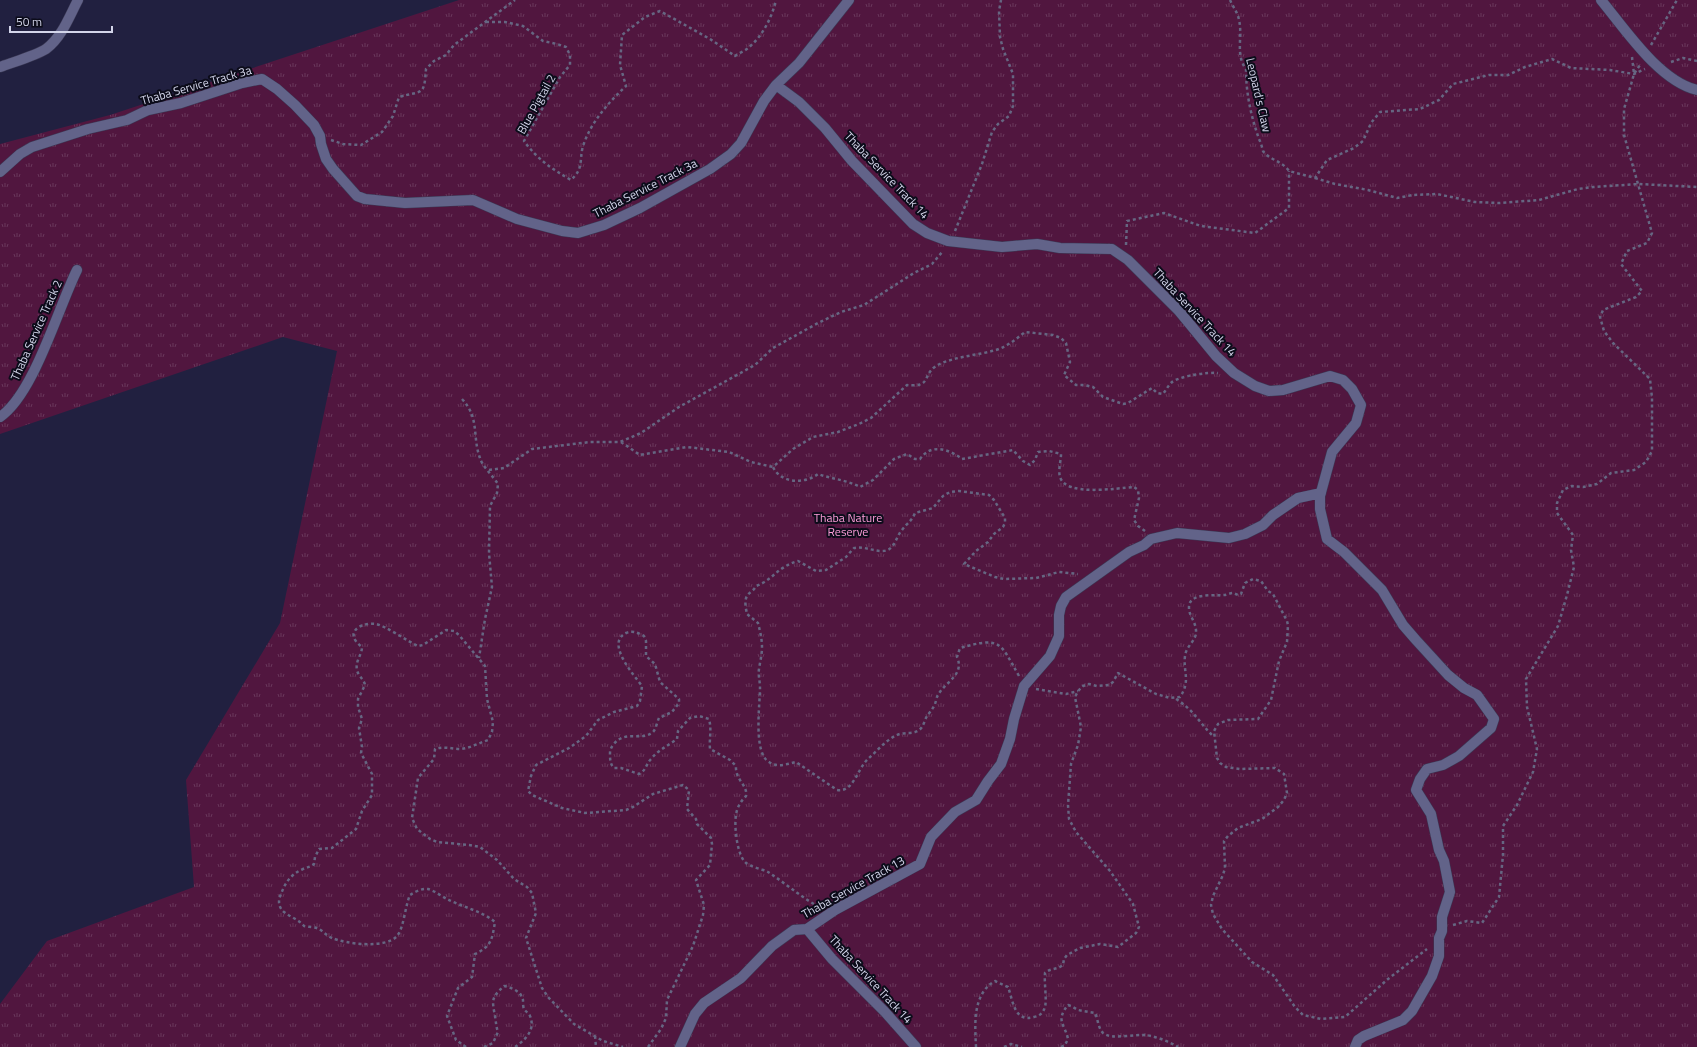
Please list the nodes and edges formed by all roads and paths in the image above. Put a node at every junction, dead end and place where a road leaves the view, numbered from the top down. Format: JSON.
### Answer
{"nodes":[{"id":1,"x":78,"y":0,"type":"edge"},
{"id":2,"x":515,"y":0,"type":"edge"},
{"id":3,"x":776,"y":0,"type":"edge"},
{"id":4,"x":849,"y":0,"type":"edge"},
{"id":5,"x":1001,"y":0,"type":"edge"},
{"id":6,"x":1230,"y":0,"type":"edge"},
{"id":7,"x":1601,"y":0,"type":"edge"},
{"id":8,"x":1677,"y":0,"type":"edge"},
{"id":9,"x":486,"y":22,"type":"junction"},
{"id":10,"x":1646,"y":54,"type":"junction"},
{"id":11,"x":1697,"y":61,"type":"edge"},
{"id":12,"x":1657,"y":66,"type":"junction"},
{"id":13,"x":0,"y":67,"type":"edge"},
{"id":14,"x":1634,"y":74,"type":"junction"},
{"id":15,"x":776,"y":85,"type":"junction"},
{"id":16,"x":1697,"y":90,"type":"edge"},
{"id":17,"x":320,"y":136,"type":"junction"},
{"id":18,"x":0,"y":172,"type":"edge"},
{"id":19,"x":1289,"y":172,"type":"junction"},
{"id":20,"x":1315,"y":178,"type":"junction"},
{"id":21,"x":1639,"y":184,"type":"junction"},
{"id":22,"x":1697,"y":187,"type":"edge"},
{"id":23,"x":948,"y":241,"type":"junction"},
{"id":24,"x":1128,"y":260,"type":"junction"},
{"id":25,"x":77,"y":270,"type":"dead end"},
{"id":26,"x":1234,"y":373,"type":"junction"},
{"id":27,"x":462,"y":399,"type":"dead end"},
{"id":28,"x":0,"y":417,"type":"edge"},
{"id":29,"x":620,"y":442,"type":"junction"},
{"id":30,"x":773,"y":467,"type":"junction"},
{"id":31,"x":489,"y":470,"type":"junction"},
{"id":32,"x":1321,"y":493,"type":"junction"},
{"id":33,"x":1151,"y":539,"type":"junction"},
{"id":34,"x":1097,"y":575,"type":"junction"},
{"id":35,"x":479,"y":658,"type":"junction"},
{"id":36,"x":1024,"y":686,"type":"junction"},
{"id":37,"x":1078,"y":691,"type":"junction"},
{"id":38,"x":1175,"y":699,"type":"junction"},
{"id":39,"x":1215,"y":738,"type":"junction"},
{"id":40,"x":835,"y":910,"type":"junction"},
{"id":41,"x":807,"y":928,"type":"junction"},
{"id":42,"x":1440,"y":938,"type":"junction"},
{"id":43,"x":595,"y":1036,"type":"junction"},
{"id":44,"x":466,"y":1047,"type":"edge"},
{"id":45,"x":484,"y":1047,"type":"edge"},
{"id":46,"x":514,"y":1047,"type":"edge"},
{"id":47,"x":596,"y":1047,"type":"edge"},
{"id":48,"x":623,"y":1047,"type":"edge"},
{"id":49,"x":648,"y":1047,"type":"edge"},
{"id":50,"x":680,"y":1047,"type":"edge"},
{"id":51,"x":916,"y":1047,"type":"edge"},
{"id":52,"x":976,"y":1047,"type":"edge"},
{"id":53,"x":1004,"y":1047,"type":"edge"},
{"id":54,"x":1022,"y":1047,"type":"edge"},
{"id":55,"x":1061,"y":1047,"type":"edge"},
{"id":56,"x":1178,"y":1047,"type":"edge"},
{"id":57,"x":1355,"y":1047,"type":"edge"}],
"edges":[{"from":1,"to":13,"type":"street"},
{"from":2,"to":9,"type":"path"},
{"from":3,"to":9,"type":"path","name":"Blue Pigtail 2"},
{"from":4,"to":15,"type":"street","name":"Thaba Service Track 3a"},
{"from":5,"to":23,"type":"path"},
{"from":6,"to":19,"type":"path","name":"Leopard's Claw"},
{"from":7,"to":10,"type":"street"},
{"from":8,"to":10,"type":"path"},
{"from":9,"to":17,"type":"path"},
{"from":10,"to":12,"type":"street"},
{"from":10,"to":14,"type":"path"},
{"from":11,"to":12,"type":"path"},
{"from":12,"to":14,"type":"path"},
{"from":12,"to":16,"type":"street"},
{"from":14,"to":20,"type":"path"},
{"from":14,"to":21,"type":"path"},
{"from":15,"to":17,"type":"street","name":"Thaba Service Track 3a"},
{"from":15,"to":23,"type":"street","name":"Thaba Service Track 14"},
{"from":17,"to":18,"type":"street","name":"Thaba Service Track 3a"},
{"from":19,"to":20,"type":"path","name":"Leopard's Claw"},
{"from":19,"to":24,"type":"path"},
{"from":20,"to":21,"type":"path","name":"Leopard's Claw"},
{"from":21,"to":22,"type":"path","name":"Leopard's Claw"},
{"from":21,"to":42,"type":"path"},
{"from":23,"to":24,"type":"street","name":"Thaba Service Track 14"},
{"from":23,"to":29,"type":"path"},
{"from":24,"to":26,"type":"street","name":"Thaba Service Track 14"},
{"from":25,"to":28,"type":"street","name":"Thaba Service Track 2"},
{"from":26,"to":30,"type":"path"},
{"from":26,"to":32,"type":"street","name":"Thaba Service Track 14"},
{"from":27,"to":31,"type":"path"},
{"from":29,"to":30,"type":"path"},
{"from":29,"to":31,"type":"path"},
{"from":30,"to":33,"type":"path"},
{"from":31,"to":35,"type":"path"},
{"from":32,"to":33,"type":"street","name":"Thaba Service Track 13"},
{"from":32,"to":42,"type":"street","name":"Thaba Service Track 14"},
{"from":33,"to":34,"type":"street","name":"Thaba Service Track 13"},
{"from":34,"to":36,"type":"street","name":"Thaba Service Track 13"},
{"from":34,"to":36,"type":"path"},
{"from":35,"to":43,"type":"path"},
{"from":35,"to":44,"type":"path"},
{"from":36,"to":37,"type":"path"},
{"from":36,"to":40,"type":"street","name":"Thaba Service Track 13"},
{"from":37,"to":38,"type":"path"},
{"from":37,"to":52,"type":"path"},
{"from":38,"to":39,"type":"path"},
{"from":38,"to":39,"type":"path"},
{"from":39,"to":42,"type":"path"},
{"from":40,"to":41,"type":"street","name":"Thaba Service Track 13"},
{"from":40,"to":49,"type":"path"},
{"from":41,"to":50,"type":"street","name":"Thaba Service Track 13"},
{"from":41,"to":51,"type":"street","name":"Thaba Service Track 14"},
{"from":42,"to":57,"type":"street","name":"Thaba Service Track 14"},
{"from":43,"to":47,"type":"path"},
{"from":43,"to":48,"type":"path"},
{"from":45,"to":46,"type":"path"},
{"from":53,"to":54,"type":"path"},
{"from":55,"to":56,"type":"path"}]}
